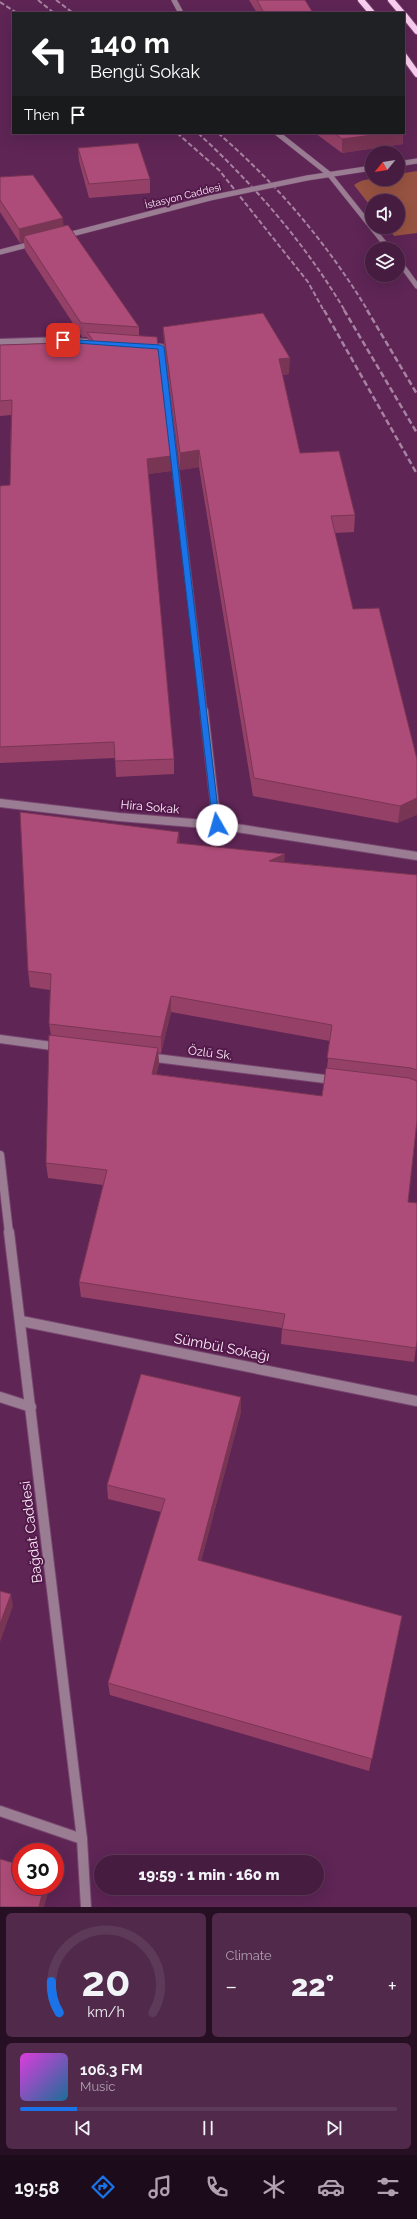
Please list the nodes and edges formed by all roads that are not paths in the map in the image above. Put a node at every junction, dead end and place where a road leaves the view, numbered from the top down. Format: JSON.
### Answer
{"nodes":[{"id":1,"x":174,"y":0,"type":"edge"},
{"id":2,"x":361,"y":0,"type":"edge"},
{"id":3,"x":391,"y":0,"type":"edge"},
{"id":4,"x":180,"y":12,"type":"edge"},
{"id":5,"x":371,"y":12,"type":"edge"},
{"id":6,"x":401,"y":12,"type":"edge"},
{"id":7,"x":405,"y":16,"type":"edge"},
{"id":8,"x":417,"y":31,"type":"edge"},
{"id":9,"x":405,"y":57,"type":"edge"},
{"id":10,"x":417,"y":74,"type":"edge"},
{"id":11,"x":278,"y":134,"type":"edge"},
{"id":12,"x":417,"y":160,"type":"edge"},
{"id":13,"x":405,"y":163,"type":"edge"},
{"id":14,"x":365,"y":169,"type":"edge"},
{"id":15,"x":329,"y":174,"type":"junction"},
{"id":16,"x":60,"y":237,"type":"edge"},
{"id":17,"x":45,"y":241,"type":"edge"},
{"id":18,"x":383,"y":242,"type":"edge"},
{"id":19,"x":0,"y":252,"type":"edge"},
{"id":20,"x":405,"y":270,"type":"edge"},
{"id":21,"x":417,"y":286,"type":"edge"},
{"id":22,"x":0,"y":342,"type":"edge"},
{"id":23,"x":108,"y":343,"type":"edge"},
{"id":24,"x":139,"y":345,"type":"edge"},
{"id":25,"x":0,"y":803,"type":"edge"},
{"id":26,"x":217,"y":825,"type":"junction"},
{"id":27,"x":417,"y":856,"type":"edge"},
{"id":28,"x":0,"y":1039,"type":"edge"},
{"id":29,"x":71,"y":1048,"type":"edge"},
{"id":30,"x":141,"y":1057,"type":"edge"},
{"id":31,"x":345,"y":1081,"type":"edge"},
{"id":32,"x":0,"y":1155,"type":"edge"},
{"id":33,"x":21,"y":1321,"type":"junction"},
{"id":34,"x":0,"y":1398,"type":"edge"},
{"id":35,"x":417,"y":1401,"type":"edge"},
{"id":36,"x":31,"y":1407,"type":"junction"},
{"id":37,"x":0,"y":1811,"type":"edge"},
{"id":38,"x":82,"y":1839,"type":"junction"},
{"id":39,"x":86,"y":1907,"type":"edge"}],
"edges":[{"from":1,"to":4,"type":"street"},
{"from":2,"to":5,"type":"highway"},
{"from":3,"to":6,"type":"highway"},
{"from":7,"to":8,"type":"highway"},
{"from":9,"to":10,"type":"highway"},
{"from":11,"to":15,"type":"street"},
{"from":12,"to":13,"type":"street"},
{"from":14,"to":15,"type":"street","name":"İstasyon Caddesi"},
{"from":15,"to":16,"type":"street","name":"İstasyon Caddesi","bridge":true},
{"from":15,"to":18,"type":"street"},
{"from":17,"to":19,"type":"street"},
{"from":20,"to":21,"type":"street"},
{"from":22,"to":23,"type":"street"},
{"from":24,"to":26,"type":"street"},
{"from":25,"to":26,"type":"street","name":"Hira Sokak"},
{"from":26,"to":27,"type":"street","name":"Hira Sokak"},
{"from":28,"to":29,"type":"street"},
{"from":30,"to":31,"type":"street","name":"Özlü Sk."},
{"from":32,"to":33,"type":"street","name":"Bağdat Caddesi"},
{"from":33,"to":35,"type":"street","name":"Sümbül Sokağı"},
{"from":33,"to":36,"type":"street","name":"Bağdat Caddesi"},
{"from":34,"to":36,"type":"street"},
{"from":36,"to":38,"type":"street","name":"Bağdat Caddesi"},
{"from":37,"to":38,"type":"street"},
{"from":38,"to":39,"type":"street","name":"Bağdat Caddesi"}]}
